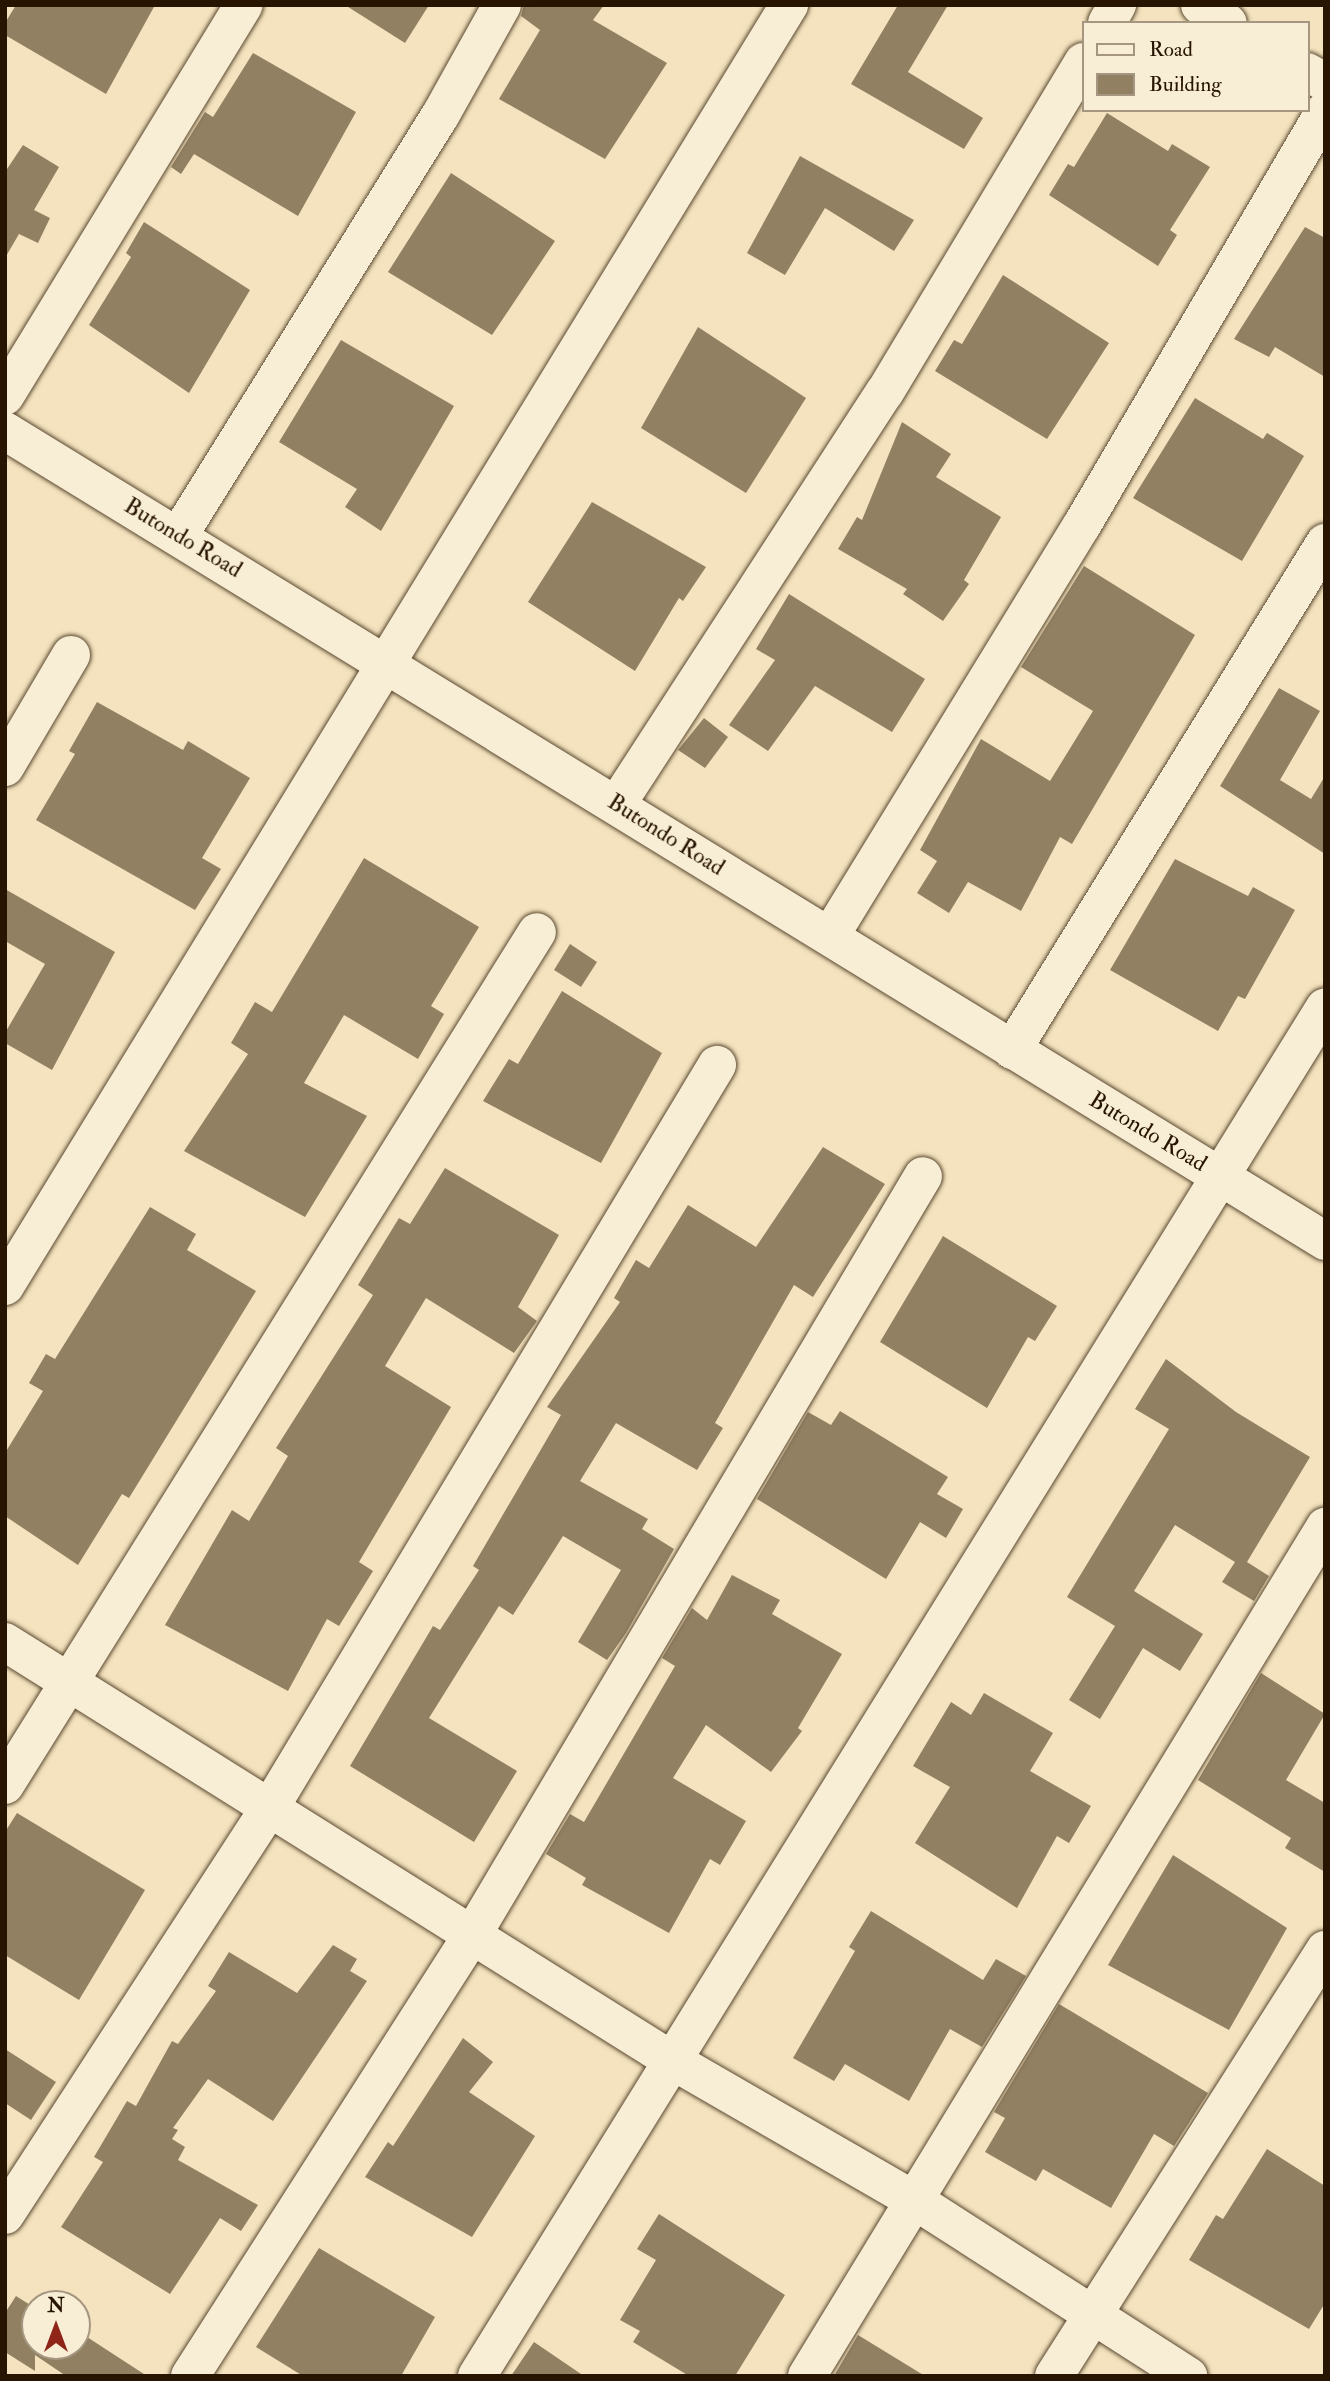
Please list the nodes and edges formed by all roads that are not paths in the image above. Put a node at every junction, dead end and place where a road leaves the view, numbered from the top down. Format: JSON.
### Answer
{"nodes":[{"id":1,"x":244,"y":5,"type":"edge"},
{"id":2,"x":502,"y":5,"type":"edge"},
{"id":3,"x":789,"y":5,"type":"edge"},
{"id":4,"x":1117,"y":5,"type":"edge"},
{"id":5,"x":1200,"y":5,"type":"edge"},
{"id":6,"x":1108,"y":21,"type":"edge"},
{"id":7,"x":1225,"y":21,"type":"edge"},
{"id":8,"x":1082,"y":64,"type":"edge"},
{"id":9,"x":1309,"y":73,"type":"edge"},
{"id":10,"x":1325,"y":82,"type":"edge"},
{"id":11,"x":1325,"y":111,"type":"edge"},
{"id":12,"x":5,"y":396,"type":"edge"},
{"id":13,"x":5,"y":431,"type":"edge"},
{"id":14,"x":179,"y":535,"type":"junction"},
{"id":15,"x":1325,"y":543,"type":"edge"},
{"id":16,"x":71,"y":655,"type":"dead end"},
{"id":17,"x":387,"y":662,"type":"junction"},
{"id":18,"x":5,"y":767,"type":"edge"},
{"id":19,"x":617,"y":804,"type":"junction"},
{"id":20,"x":537,"y":932,"type":"dead end"},
{"id":21,"x":830,"y":936,"type":"junction"},
{"id":22,"x":1325,"y":1007,"type":"edge"},
{"id":23,"x":1012,"y":1050,"type":"junction"},
{"id":24,"x":717,"y":1065,"type":"dead end"},
{"id":25,"x":923,"y":1176,"type":"dead end"},
{"id":26,"x":1220,"y":1176,"type":"junction"},
{"id":27,"x":1325,"y":1241,"type":"edge"},
{"id":28,"x":5,"y":1286,"type":"edge"},
{"id":29,"x":1325,"y":1527,"type":"edge"},
{"id":30,"x":5,"y":1642,"type":"edge"},
{"id":31,"x":71,"y":1681,"type":"junction"},
{"id":32,"x":5,"y":1785,"type":"edge"},
{"id":33,"x":271,"y":1806,"type":"junction"},
{"id":34,"x":474,"y":1932,"type":"junction"},
{"id":35,"x":1325,"y":1950,"type":"edge"},
{"id":36,"x":673,"y":2061,"type":"junction"},
{"id":37,"x":914,"y":2200,"type":"junction"},
{"id":38,"x":5,"y":2215,"type":"edge"},
{"id":39,"x":1090,"y":2315,"type":"junction"},
{"id":40,"x":190,"y":2376,"type":"edge"},
{"id":41,"x":477,"y":2376,"type":"edge"},
{"id":42,"x":807,"y":2376,"type":"edge"},
{"id":43,"x":1054,"y":2376,"type":"edge"},
{"id":44,"x":1188,"y":2376,"type":"edge"}],
"edges":[{"from":1,"to":12,"type":"street"},
{"from":2,"to":14,"type":"street"},
{"from":3,"to":17,"type":"street"},
{"from":4,"to":6,"type":"street"},
{"from":5,"to":7,"type":"street"},
{"from":8,"to":19,"type":"street"},
{"from":9,"to":10,"type":"street"},
{"from":11,"to":21,"type":"street"},
{"from":13,"to":14,"type":"street","name":"Butondo Road"},
{"from":14,"to":17,"type":"street","name":"Butondo Road"},
{"from":15,"to":23,"type":"street"},
{"from":16,"to":18,"type":"street"},
{"from":17,"to":19,"type":"street","name":"Butondo Road"},
{"from":17,"to":28,"type":"street"},
{"from":19,"to":21,"type":"street","name":"Butondo Road"},
{"from":20,"to":31,"type":"street"},
{"from":21,"to":23,"type":"street","name":"Butondo Road"},
{"from":22,"to":26,"type":"street"},
{"from":23,"to":26,"type":"street","name":"Butondo Road"},
{"from":24,"to":33,"type":"street"},
{"from":25,"to":34,"type":"street"},
{"from":26,"to":27,"type":"street","name":"Butondo Road"},
{"from":26,"to":36,"type":"street"},
{"from":29,"to":37,"type":"street"},
{"from":30,"to":31,"type":"street"},
{"from":31,"to":32,"type":"street"},
{"from":31,"to":33,"type":"street"},
{"from":33,"to":34,"type":"street"},
{"from":33,"to":38,"type":"street"},
{"from":34,"to":36,"type":"street"},
{"from":34,"to":40,"type":"street"},
{"from":35,"to":39,"type":"street"},
{"from":36,"to":37,"type":"street"},
{"from":36,"to":41,"type":"street"},
{"from":37,"to":39,"type":"street"},
{"from":37,"to":42,"type":"street"},
{"from":39,"to":43,"type":"street"},
{"from":39,"to":44,"type":"street"}]}
